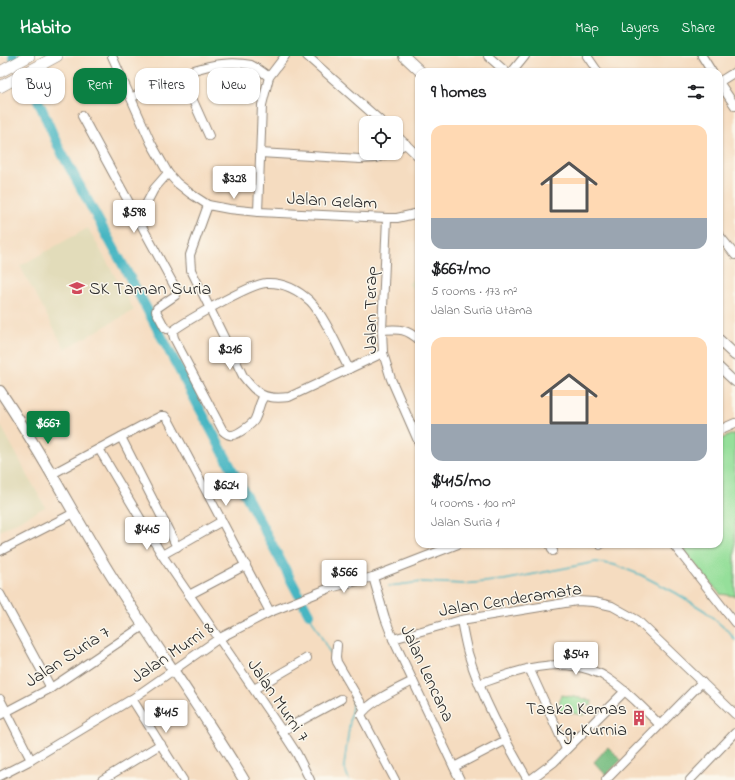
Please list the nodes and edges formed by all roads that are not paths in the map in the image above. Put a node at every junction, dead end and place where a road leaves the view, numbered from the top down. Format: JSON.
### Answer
{"nodes":[{"id":1,"x":57,"y":56,"type":"edge"},
{"id":2,"x":112,"y":56,"type":"edge"},
{"id":3,"x":285,"y":56,"type":"edge"},
{"id":4,"x":307,"y":56,"type":"edge"},
{"id":5,"x":404,"y":56,"type":"edge"},
{"id":6,"x":488,"y":56,"type":"edge"},
{"id":7,"x":525,"y":56,"type":"edge"},
{"id":8,"x":587,"y":56,"type":"edge"},
{"id":9,"x":702,"y":56,"type":"edge"},
{"id":10,"x":24,"y":58,"type":"edge"},
{"id":11,"x":195,"y":68,"type":"edge"},
{"id":12,"x":418,"y":68,"type":"edge"},
{"id":13,"x":502,"y":68,"type":"edge"},
{"id":14,"x":515,"y":68,"type":"edge"},
{"id":15,"x":595,"y":68,"type":"edge"},
{"id":16,"x":710,"y":68,"type":"edge"},
{"id":17,"x":0,"y":72,"type":"edge"},
{"id":18,"x":735,"y":72,"type":"edge"},
{"id":19,"x":269,"y":76,"type":"junction"},
{"id":20,"x":723,"y":80,"type":"edge"},
{"id":21,"x":0,"y":87,"type":"edge"},
{"id":22,"x":723,"y":88,"type":"edge"},
{"id":23,"x":135,"y":96,"type":"edge"},
{"id":24,"x":131,"y":98,"type":"junction"},
{"id":25,"x":195,"y":104,"type":"edge"},
{"id":26,"x":735,"y":106,"type":"edge"},
{"id":27,"x":82,"y":116,"type":"dead end"},
{"id":28,"x":375,"y":116,"type":"edge"},
{"id":29,"x":209,"y":136,"type":"dead end"},
{"id":30,"x":403,"y":141,"type":"edge"},
{"id":31,"x":406,"y":144,"type":"junction"},
{"id":32,"x":403,"y":146,"type":"edge"},
{"id":33,"x":415,"y":152,"type":"edge"},
{"id":34,"x":260,"y":153,"type":"junction"},
{"id":35,"x":359,"y":159,"type":"edge"},
{"id":36,"x":168,"y":173,"type":"junction"},
{"id":37,"x":208,"y":205,"type":"junction"},
{"id":38,"x":258,"y":212,"type":"junction"},
{"id":39,"x":415,"y":214,"type":"edge"},
{"id":40,"x":136,"y":217,"type":"junction"},
{"id":41,"x":387,"y":218,"type":"junction"},
{"id":42,"x":723,"y":242,"type":"edge"},
{"id":43,"x":735,"y":254,"type":"edge"},
{"id":44,"x":210,"y":309,"type":"junction"},
{"id":45,"x":167,"y":329,"type":"dead end"},
{"id":46,"x":382,"y":330,"type":"junction"},
{"id":47,"x":415,"y":337,"type":"edge"},
{"id":48,"x":723,"y":344,"type":"edge"},
{"id":49,"x":383,"y":353,"type":"junction"},
{"id":50,"x":735,"y":355,"type":"edge"},
{"id":51,"x":350,"y":369,"type":"junction"},
{"id":52,"x":723,"y":371,"type":"edge"},
{"id":53,"x":735,"y":382,"type":"edge"},
{"id":54,"x":0,"y":391,"type":"edge"},
{"id":55,"x":264,"y":396,"type":"junction"},
{"id":56,"x":735,"y":423,"type":"edge"},
{"id":57,"x":723,"y":428,"type":"edge"},
{"id":58,"x":415,"y":434,"type":"edge"},
{"id":59,"x":121,"y":437,"type":"junction"},
{"id":60,"x":99,"y":449,"type":"junction"},
{"id":61,"x":52,"y":474,"type":"junction"},
{"id":62,"x":74,"y":513,"type":"junction"},
{"id":63,"x":222,"y":521,"type":"junction"},
{"id":64,"x":177,"y":547,"type":"junction"},
{"id":65,"x":449,"y":548,"type":"edge"},
{"id":66,"x":676,"y":548,"type":"edge"},
{"id":67,"x":0,"y":551,"type":"edge"},
{"id":68,"x":162,"y":555,"type":"junction"},
{"id":69,"x":246,"y":565,"type":"junction"},
{"id":70,"x":374,"y":580,"type":"junction"},
{"id":71,"x":0,"y":594,"type":"edge"},
{"id":72,"x":188,"y":595,"type":"junction"},
{"id":73,"x":270,"y":612,"type":"junction"},
{"id":74,"x":461,"y":620,"type":"junction"},
{"id":75,"x":735,"y":623,"type":"edge"},
{"id":76,"x":143,"y":626,"type":"junction"},
{"id":77,"x":218,"y":639,"type":"junction"},
{"id":78,"x":393,"y":639,"type":"junction"},
{"id":79,"x":337,"y":645,"type":"dead end"},
{"id":80,"x":307,"y":658,"type":"dead end"},
{"id":81,"x":529,"y":668,"type":"junction"},
{"id":82,"x":174,"y":670,"type":"junction"},
{"id":83,"x":413,"y":681,"type":"junction"},
{"id":84,"x":702,"y":682,"type":"junction"},
{"id":85,"x":479,"y":684,"type":"junction"},
{"id":86,"x":51,"y":688,"type":"junction"},
{"id":87,"x":254,"y":689,"type":"junction"},
{"id":88,"x":625,"y":691,"type":"junction"},
{"id":89,"x":0,"y":699,"type":"edge"},
{"id":90,"x":132,"y":699,"type":"junction"},
{"id":91,"x":341,"y":699,"type":"dead end"},
{"id":92,"x":363,"y":712,"type":"junction"},
{"id":93,"x":3,"y":713,"type":"edge"},
{"id":94,"x":735,"y":714,"type":"edge"},
{"id":95,"x":660,"y":724,"type":"junction"},
{"id":96,"x":282,"y":731,"type":"junction"},
{"id":97,"x":735,"y":733,"type":"edge"},
{"id":98,"x":506,"y":740,"type":"junction"},
{"id":99,"x":161,"y":744,"type":"junction"},
{"id":100,"x":566,"y":749,"type":"junction"},
{"id":101,"x":31,"y":760,"type":"junction"},
{"id":102,"x":454,"y":767,"type":"junction"},
{"id":103,"x":0,"y":776,"type":"edge"},
{"id":104,"x":102,"y":780,"type":"edge"},
{"id":105,"x":183,"y":780,"type":"edge"},
{"id":106,"x":244,"y":780,"type":"edge"},
{"id":107,"x":310,"y":780,"type":"edge"},
{"id":108,"x":395,"y":780,"type":"edge"},
{"id":109,"x":460,"y":780,"type":"edge"},
{"id":110,"x":529,"y":780,"type":"edge"},
{"id":111,"x":606,"y":780,"type":"edge"},
{"id":112,"x":690,"y":780,"type":"edge"}],
"edges":[{"from":1,"to":21,"type":"highway"},
{"from":2,"to":24,"type":"street","name":"Jalan Gelam"},
{"from":3,"to":19,"type":"street"},
{"from":4,"to":28,"type":"street"},
{"from":5,"to":12,"type":"main road"},
{"from":6,"to":13,"type":"street"},
{"from":7,"to":14,"type":"street"},
{"from":8,"to":15,"type":"street"},
{"from":9,"to":16,"type":"street"},
{"from":10,"to":17,"type":"highway"},
{"from":11,"to":19,"type":"street"},
{"from":18,"to":20,"type":"street"},
{"from":19,"to":34,"type":"street"},
{"from":22,"to":26,"type":"street"},
{"from":23,"to":24,"type":"street"},
{"from":24,"to":36,"type":"street","name":"Jalan Gelam"},
{"from":25,"to":29,"type":"street"},
{"from":27,"to":40,"type":"street"},
{"from":30,"to":31,"type":"street"},
{"from":31,"to":32,"type":"street"},
{"from":31,"to":33,"type":"street"},
{"from":34,"to":35,"type":"street"},
{"from":34,"to":38,"type":"street"},
{"from":36,"to":37,"type":"street","name":"Jalan Gelam"},
{"from":36,"to":40,"type":"street"},
{"from":37,"to":38,"type":"street","name":"Jalan Gelam"},
{"from":37,"to":44,"type":"street"},
{"from":38,"to":41,"type":"street","name":"Jalan Gelam"},
{"from":39,"to":41,"type":"street","name":"Jalan Gelam"},
{"from":40,"to":45,"type":"street"},
{"from":41,"to":46,"type":"street","name":"Jalan Terap"},
{"from":42,"to":43,"type":"street"},
{"from":44,"to":51,"type":"street"},
{"from":44,"to":55,"type":"street"},
{"from":44,"to":55,"type":"street"},
{"from":46,"to":47,"type":"street"},
{"from":46,"to":49,"type":"street","name":"Jalan Terap"},
{"from":48,"to":50,"type":"main road"},
{"from":49,"to":51,"type":"street"},
{"from":49,"to":58,"type":"street","name":"Jalan Terap"},
{"from":51,"to":55,"type":"street"},
{"from":52,"to":53,"type":"street"},
{"from":54,"to":61,"type":"main road"},
{"from":56,"to":57,"type":"street"},
{"from":59,"to":60,"type":"street"},
{"from":59,"to":63,"type":"street"},
{"from":59,"to":64,"type":"street"},
{"from":60,"to":61,"type":"street"},
{"from":60,"to":68,"type":"street","name":"Jalan Murni 7"},
{"from":61,"to":62,"type":"main road"},
{"from":62,"to":67,"type":"street"},
{"from":62,"to":76,"type":"main road"},
{"from":63,"to":64,"type":"street"},
{"from":63,"to":69,"type":"street"},
{"from":64,"to":68,"type":"street"},
{"from":65,"to":70,"type":"street","name":"Jalan Murni 8"},
{"from":66,"to":75,"type":"street"},
{"from":68,"to":72,"type":"street","name":"Jalan Murni 7"},
{"from":69,"to":72,"type":"street"},
{"from":69,"to":73,"type":"street"},
{"from":70,"to":73,"type":"street","name":"Jalan Murni 8"},
{"from":70,"to":78,"type":"street","name":"Jalan Lencana"},
{"from":71,"to":86,"type":"street"},
{"from":72,"to":77,"type":"street","name":"Jalan Murni 7"},
{"from":73,"to":77,"type":"street","name":"Jalan Murni 8"},
{"from":74,"to":78,"type":"street","name":"Jalan Cenderamata"},
{"from":74,"to":84,"type":"street","name":"Jalan Cenderamata"},
{"from":74,"to":85,"type":"street"},
{"from":76,"to":82,"type":"main road"},
{"from":76,"to":86,"type":"street","name":"Jalan Suria 7"},
{"from":77,"to":82,"type":"street","name":"Jalan Murni 8"},
{"from":77,"to":87,"type":"street","name":"Jalan Murni 7"},
{"from":78,"to":83,"type":"street","name":"Jalan Lencana"},
{"from":79,"to":92,"type":"street"},
{"from":80,"to":87,"type":"street"},
{"from":81,"to":85,"type":"street"},
{"from":81,"to":88,"type":"street"},
{"from":81,"to":100,"type":"street"},
{"from":82,"to":90,"type":"street","name":"Jalan Murni 8"},
{"from":82,"to":106,"type":"main road"},
{"from":83,"to":92,"type":"street"},
{"from":83,"to":102,"type":"street","name":"Jalan Lencana"},
{"from":84,"to":94,"type":"street","name":"Jalan Cenderamata"},
{"from":84,"to":95,"type":"street"},
{"from":85,"to":98,"type":"street"},
{"from":86,"to":93,"type":"street","name":"Jalan Suria 7"},
{"from":87,"to":96,"type":"street","name":"Jalan Murni 7"},
{"from":88,"to":95,"type":"street"},
{"from":88,"to":100,"type":"street"},
{"from":89,"to":93,"type":"street"},
{"from":90,"to":99,"type":"street"},
{"from":90,"to":101,"type":"street","name":"Jalan Murni 8"},
{"from":91,"to":96,"type":"street"},
{"from":92,"to":108,"type":"street"},
{"from":93,"to":101,"type":"street"},
{"from":95,"to":111,"type":"street"},
{"from":96,"to":107,"type":"street","name":"Jalan Murni 7"},
{"from":97,"to":112,"type":"street"},
{"from":98,"to":102,"type":"street"},
{"from":98,"to":110,"type":"street"},
{"from":99,"to":104,"type":"street"},
{"from":99,"to":105,"type":"street"},
{"from":100,"to":110,"type":"street"},
{"from":101,"to":103,"type":"street","name":"Jalan Murni 8"},
{"from":102,"to":109,"type":"street","name":"Jalan Lencana"}]}
